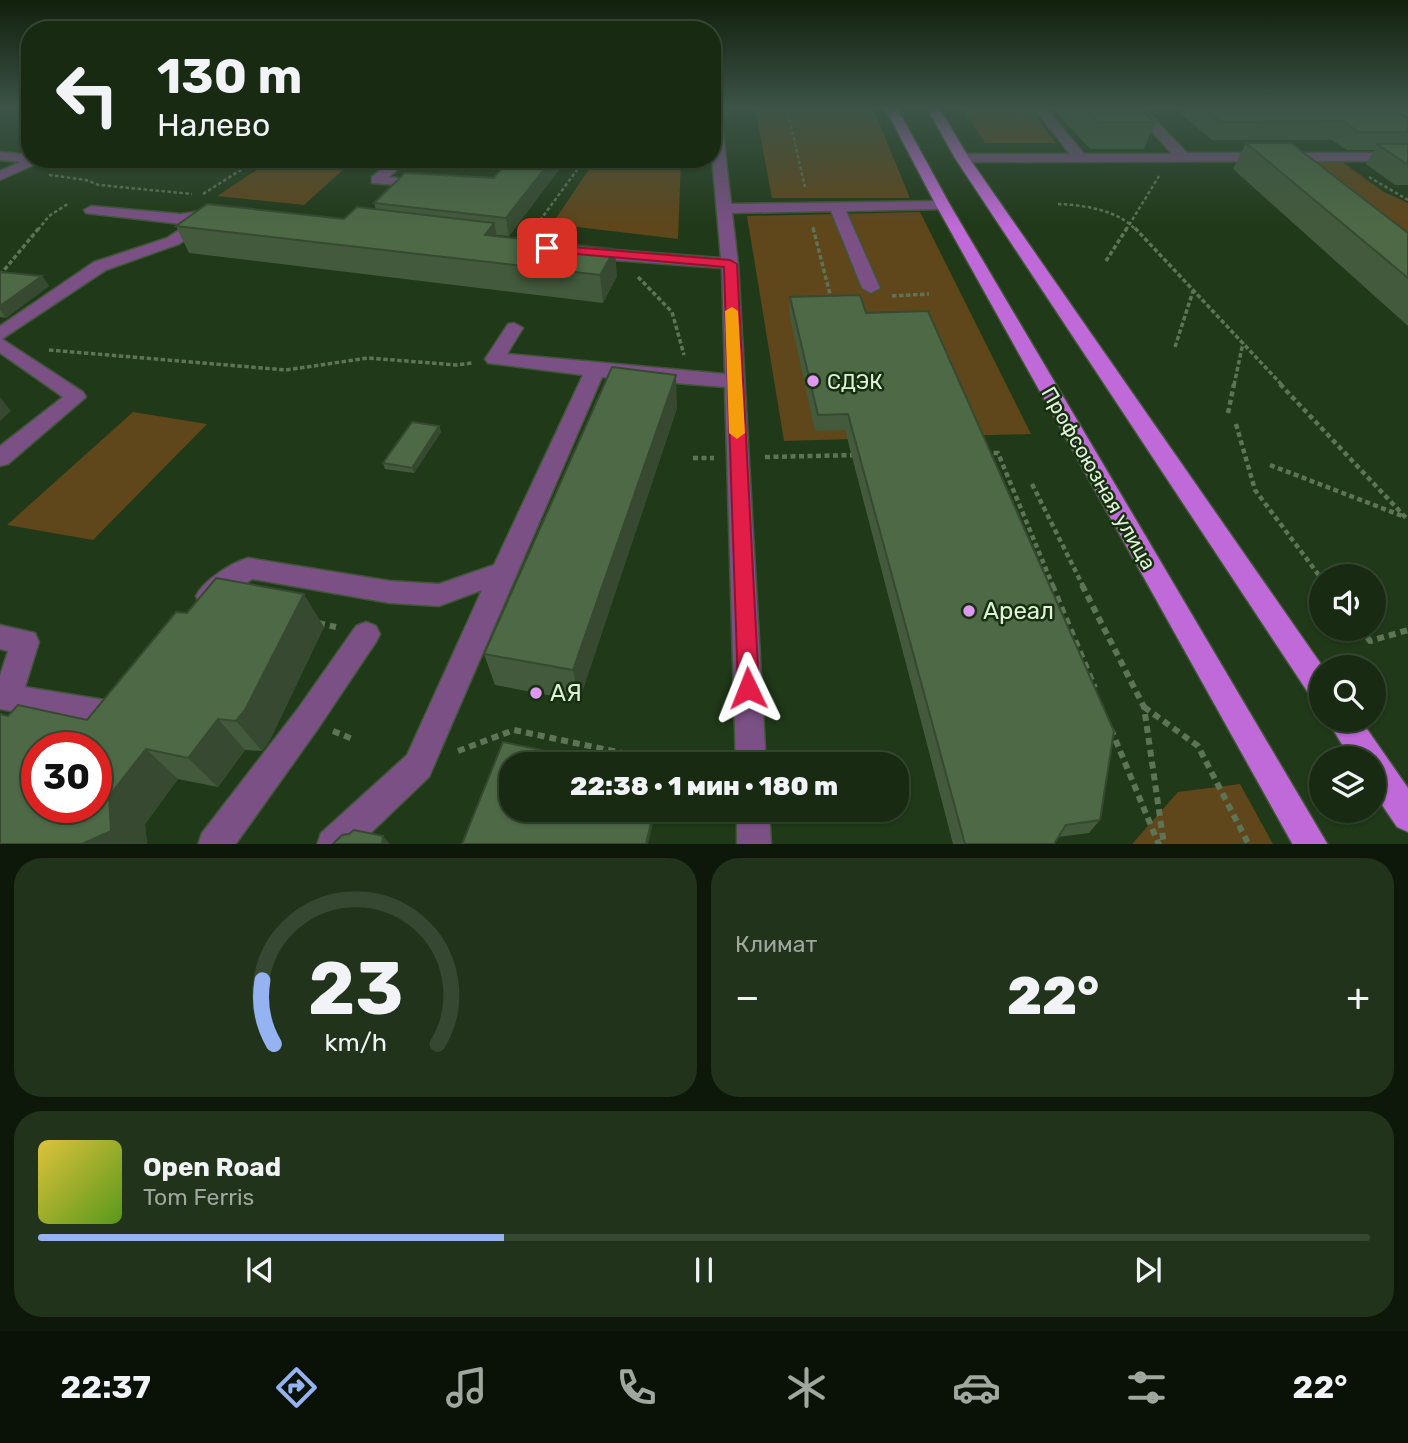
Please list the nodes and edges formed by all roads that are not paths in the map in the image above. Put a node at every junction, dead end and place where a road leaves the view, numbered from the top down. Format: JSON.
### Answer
{"nodes":[{"id":1,"x":912,"y":147,"type":"edge"},
{"id":2,"x":956,"y":147,"type":"edge"},
{"id":3,"x":1072,"y":147,"type":"edge"},
{"id":4,"x":1169,"y":147,"type":"edge"},
{"id":5,"x":0,"y":156,"type":"edge"},
{"id":6,"x":1177,"y":157,"type":"junction"},
{"id":7,"x":1297,"y":157,"type":"junction"},
{"id":8,"x":1408,"y":157,"type":"edge"},
{"id":9,"x":21,"y":158,"type":"edge"},
{"id":10,"x":962,"y":158,"type":"junction"},
{"id":11,"x":1080,"y":158,"type":"junction"},
{"id":12,"x":21,"y":167,"type":"edge"},
{"id":13,"x":391,"y":168,"type":"edge"},
{"id":14,"x":720,"y":168,"type":"edge"},
{"id":15,"x":1321,"y":174,"type":"edge"},
{"id":16,"x":0,"y":176,"type":"edge"},
{"id":17,"x":388,"y":200,"type":"edge"},
{"id":18,"x":943,"y":205,"type":"junction"},
{"id":19,"x":837,"y":207,"type":"junction"},
{"id":20,"x":724,"y":209,"type":"junction"},
{"id":21,"x":91,"y":210,"type":"dead end"},
{"id":22,"x":573,"y":251,"type":"edge"},
{"id":23,"x":730,"y":264,"type":"junction"},
{"id":24,"x":871,"y":288,"type":"dead end"},
{"id":25,"x":514,"y":328,"type":"dead end"},
{"id":26,"x":0,"y":334,"type":"edge"},
{"id":27,"x":0,"y":344,"type":"edge"},
{"id":28,"x":595,"y":370,"type":"junction"},
{"id":29,"x":733,"y":381,"type":"junction"},
{"id":30,"x":0,"y":458,"type":"edge"},
{"id":31,"x":503,"y":572,"type":"junction"},
{"id":32,"x":190,"y":619,"type":"edge"},
{"id":33,"x":366,"y":634,"type":"road end"},
{"id":34,"x":0,"y":637,"type":"edge"},
{"id":35,"x":1309,"y":670,"type":"edge"},
{"id":36,"x":137,"y":683,"type":"edge"},
{"id":37,"x":750,"y":752,"type":"edge"},
{"id":38,"x":1386,"y":784,"type":"edge"},
{"id":39,"x":1408,"y":816,"type":"edge"},
{"id":40,"x":753,"y":822,"type":"edge"},
{"id":41,"x":215,"y":844,"type":"edge"},
{"id":42,"x":334,"y":844,"type":"edge"},
{"id":43,"x":754,"y":844,"type":"edge"},
{"id":44,"x":1311,"y":844,"type":"edge"}],
"edges":[{"from":1,"to":18,"type":"main road","name":"Профсоюзная улица"},
{"from":2,"to":10,"type":"main road"},
{"from":3,"to":11,"type":"street"},
{"from":4,"to":6,"type":"street"},
{"from":5,"to":9,"type":"street"},
{"from":6,"to":7,"type":"street"},
{"from":6,"to":11,"type":"street"},
{"from":7,"to":8,"type":"street"},
{"from":7,"to":15,"type":"street"},
{"from":10,"to":11,"type":"street"},
{"from":10,"to":35,"type":"main road"},
{"from":12,"to":16,"type":"street"},
{"from":13,"to":17,"type":"street"},
{"from":14,"to":20,"type":"street"},
{"from":18,"to":19,"type":"street"},
{"from":18,"to":44,"type":"main road","name":"Профсоюзная улица"},
{"from":19,"to":20,"type":"street"},
{"from":19,"to":24,"type":"street"},
{"from":20,"to":23,"type":"street"},
{"from":21,"to":26,"type":"street"},
{"from":22,"to":23,"type":"street"},
{"from":23,"to":29,"type":"street"},
{"from":25,"to":28,"type":"street"},
{"from":27,"to":30,"type":"street"},
{"from":28,"to":29,"type":"street"},
{"from":28,"to":31,"type":"street"},
{"from":29,"to":37,"type":"street"},
{"from":31,"to":32,"type":"street"},
{"from":31,"to":42,"type":"street"},
{"from":33,"to":41,"type":"street"},
{"from":34,"to":36,"type":"street"},
{"from":38,"to":39,"type":"main road"},
{"from":40,"to":43,"type":"street"}]}
